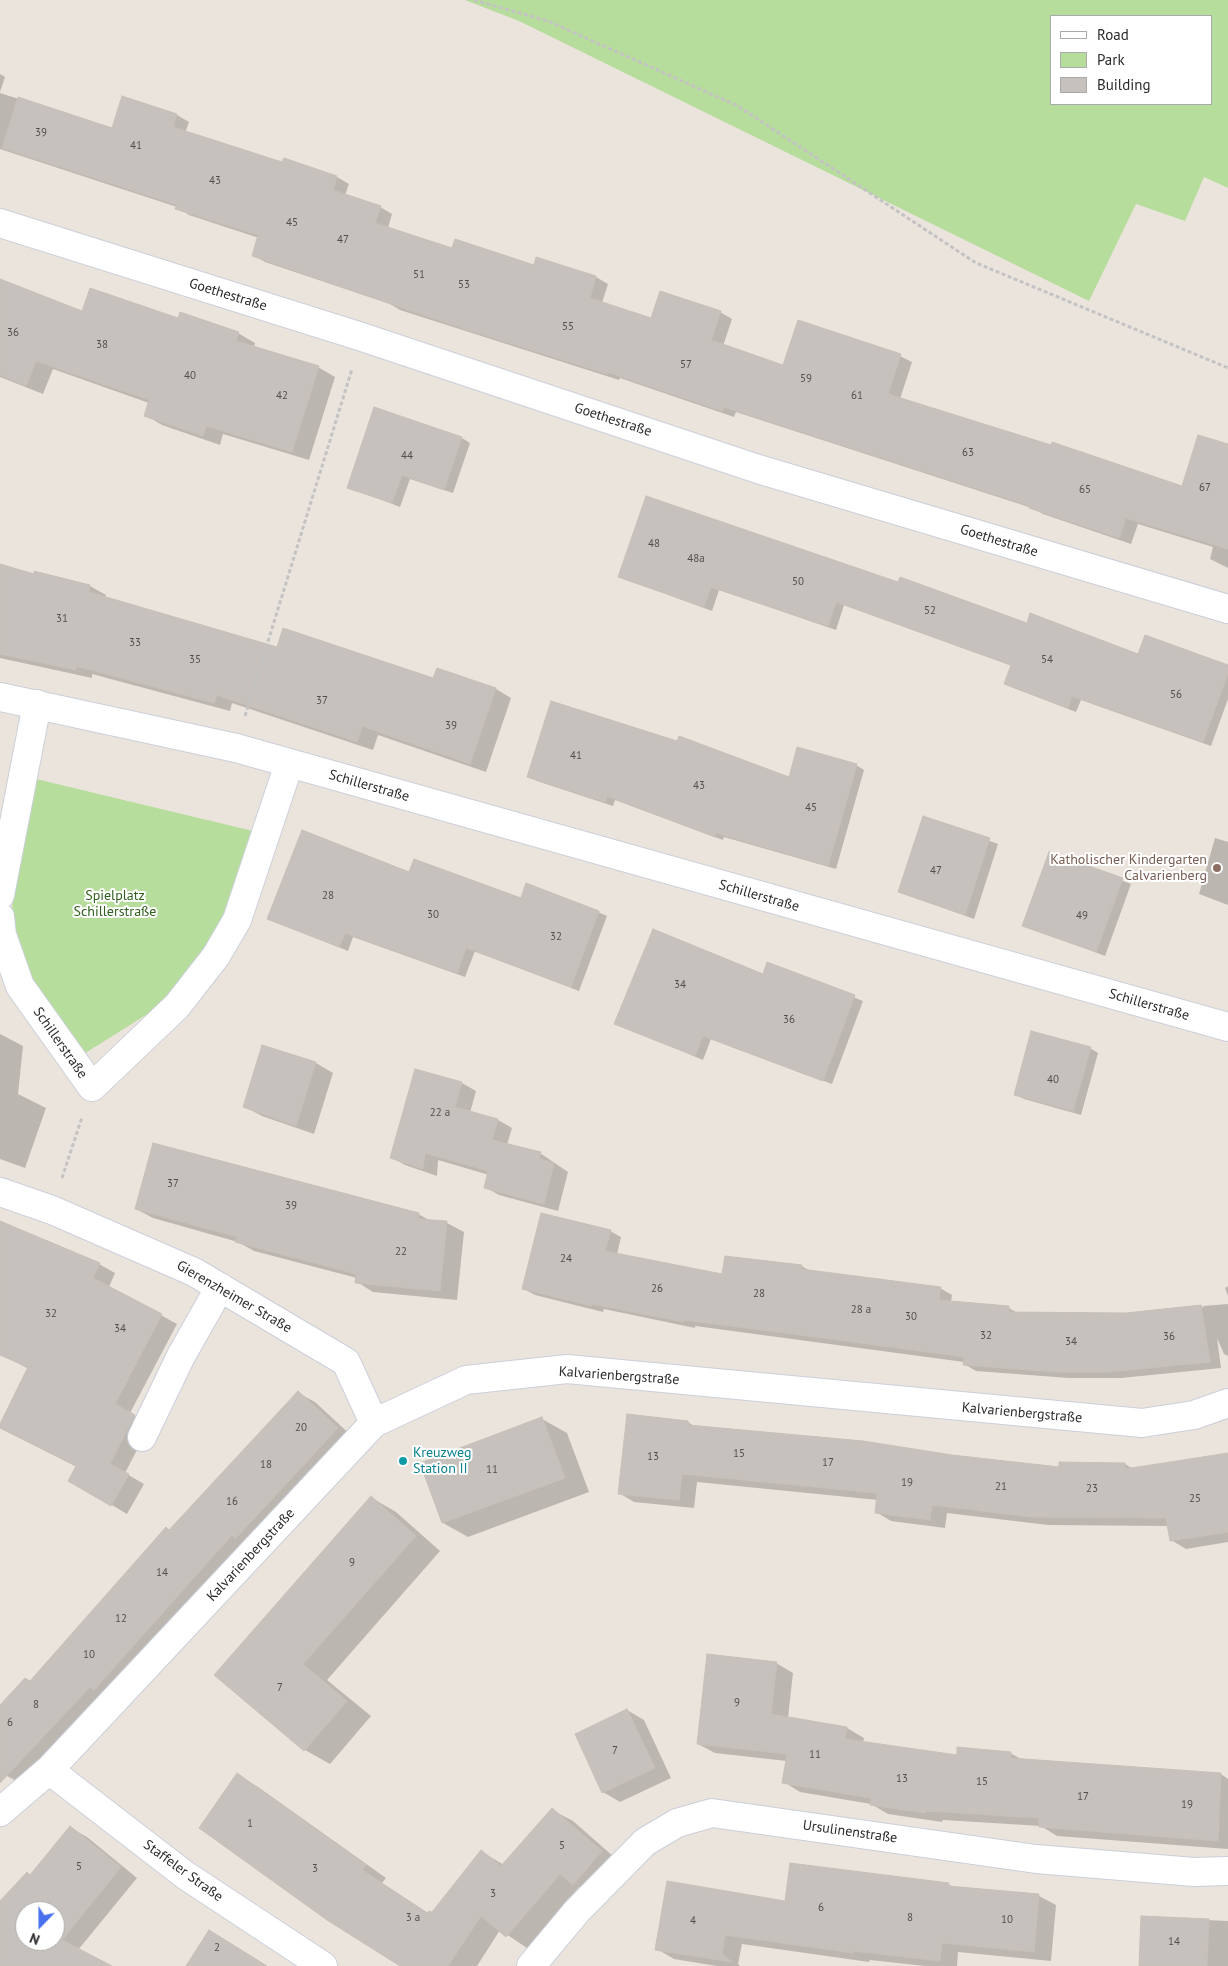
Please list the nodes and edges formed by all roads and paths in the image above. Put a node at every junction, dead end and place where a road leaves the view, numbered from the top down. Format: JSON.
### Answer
{"nodes":[{"id":1,"x":474,"y":0,"type":"edge"},
{"id":2,"x":0,"y":223,"type":"edge"},
{"id":3,"x":362,"y":337,"type":"junction"},
{"id":4,"x":1228,"y":368,"type":"edge"},
{"id":5,"x":1228,"y":609,"type":"edge"},
{"id":6,"x":0,"y":697,"type":"edge"},
{"id":7,"x":37,"y":704,"type":"junction"},
{"id":8,"x":236,"y":748,"type":"junction"},
{"id":9,"x":289,"y":764,"type":"junction"},
{"id":10,"x":0,"y":895,"type":"edge"},
{"id":11,"x":0,"y":918,"type":"edge"},
{"id":12,"x":1228,"y":1027,"type":"edge"},
{"id":13,"x":92,"y":1087,"type":"junction"},
{"id":14,"x":0,"y":1192,"type":"edge"},
{"id":15,"x":52,"y":1210,"type":"junction"},
{"id":16,"x":220,"y":1287,"type":"junction"},
{"id":17,"x":1228,"y":1403,"type":"edge"},
{"id":18,"x":374,"y":1423,"type":"junction"},
{"id":19,"x":142,"y":1437,"type":"dead end"},
{"id":20,"x":48,"y":1770,"type":"junction"},
{"id":21,"x":0,"y":1812,"type":"edge"},
{"id":22,"x":1228,"y":1871,"type":"edge"},
{"id":23,"x":323,"y":1966,"type":"edge"},
{"id":24,"x":531,"y":1966,"type":"edge"}],
"edges":[{"from":1,"to":4,"type":"path"},
{"from":2,"to":3,"type":"street","name":"Goethestraße"},
{"from":3,"to":5,"type":"street","name":"Goethestraße"},
{"from":3,"to":8,"type":"path"},
{"from":6,"to":7,"type":"street","name":"Schillerstraße"},
{"from":7,"to":8,"type":"street","name":"Schillerstraße"},
{"from":7,"to":10,"type":"street"},
{"from":8,"to":9,"type":"street","name":"Schillerstraße"},
{"from":9,"to":12,"type":"street","name":"Schillerstraße"},
{"from":9,"to":13,"type":"street","name":"Schillerstraße"},
{"from":11,"to":13,"type":"street","name":"Schillerstraße"},
{"from":13,"to":15,"type":"path"},
{"from":14,"to":15,"type":"street","name":"Gierenzheimer Straße"},
{"from":15,"to":16,"type":"street","name":"Gierenzheimer Straße"},
{"from":16,"to":18,"type":"street","name":"Gierenzheimer Straße"},
{"from":16,"to":19,"type":"street"},
{"from":17,"to":18,"type":"street","name":"Kalvarienbergstraße"},
{"from":18,"to":20,"type":"street","name":"Kalvarienbergstraße"},
{"from":20,"to":21,"type":"street","name":"Kalvarienbergstraße"},
{"from":20,"to":23,"type":"street","name":"Staffeler Straße"},
{"from":22,"to":24,"type":"street","name":"Ursulinenstraße"}]}
